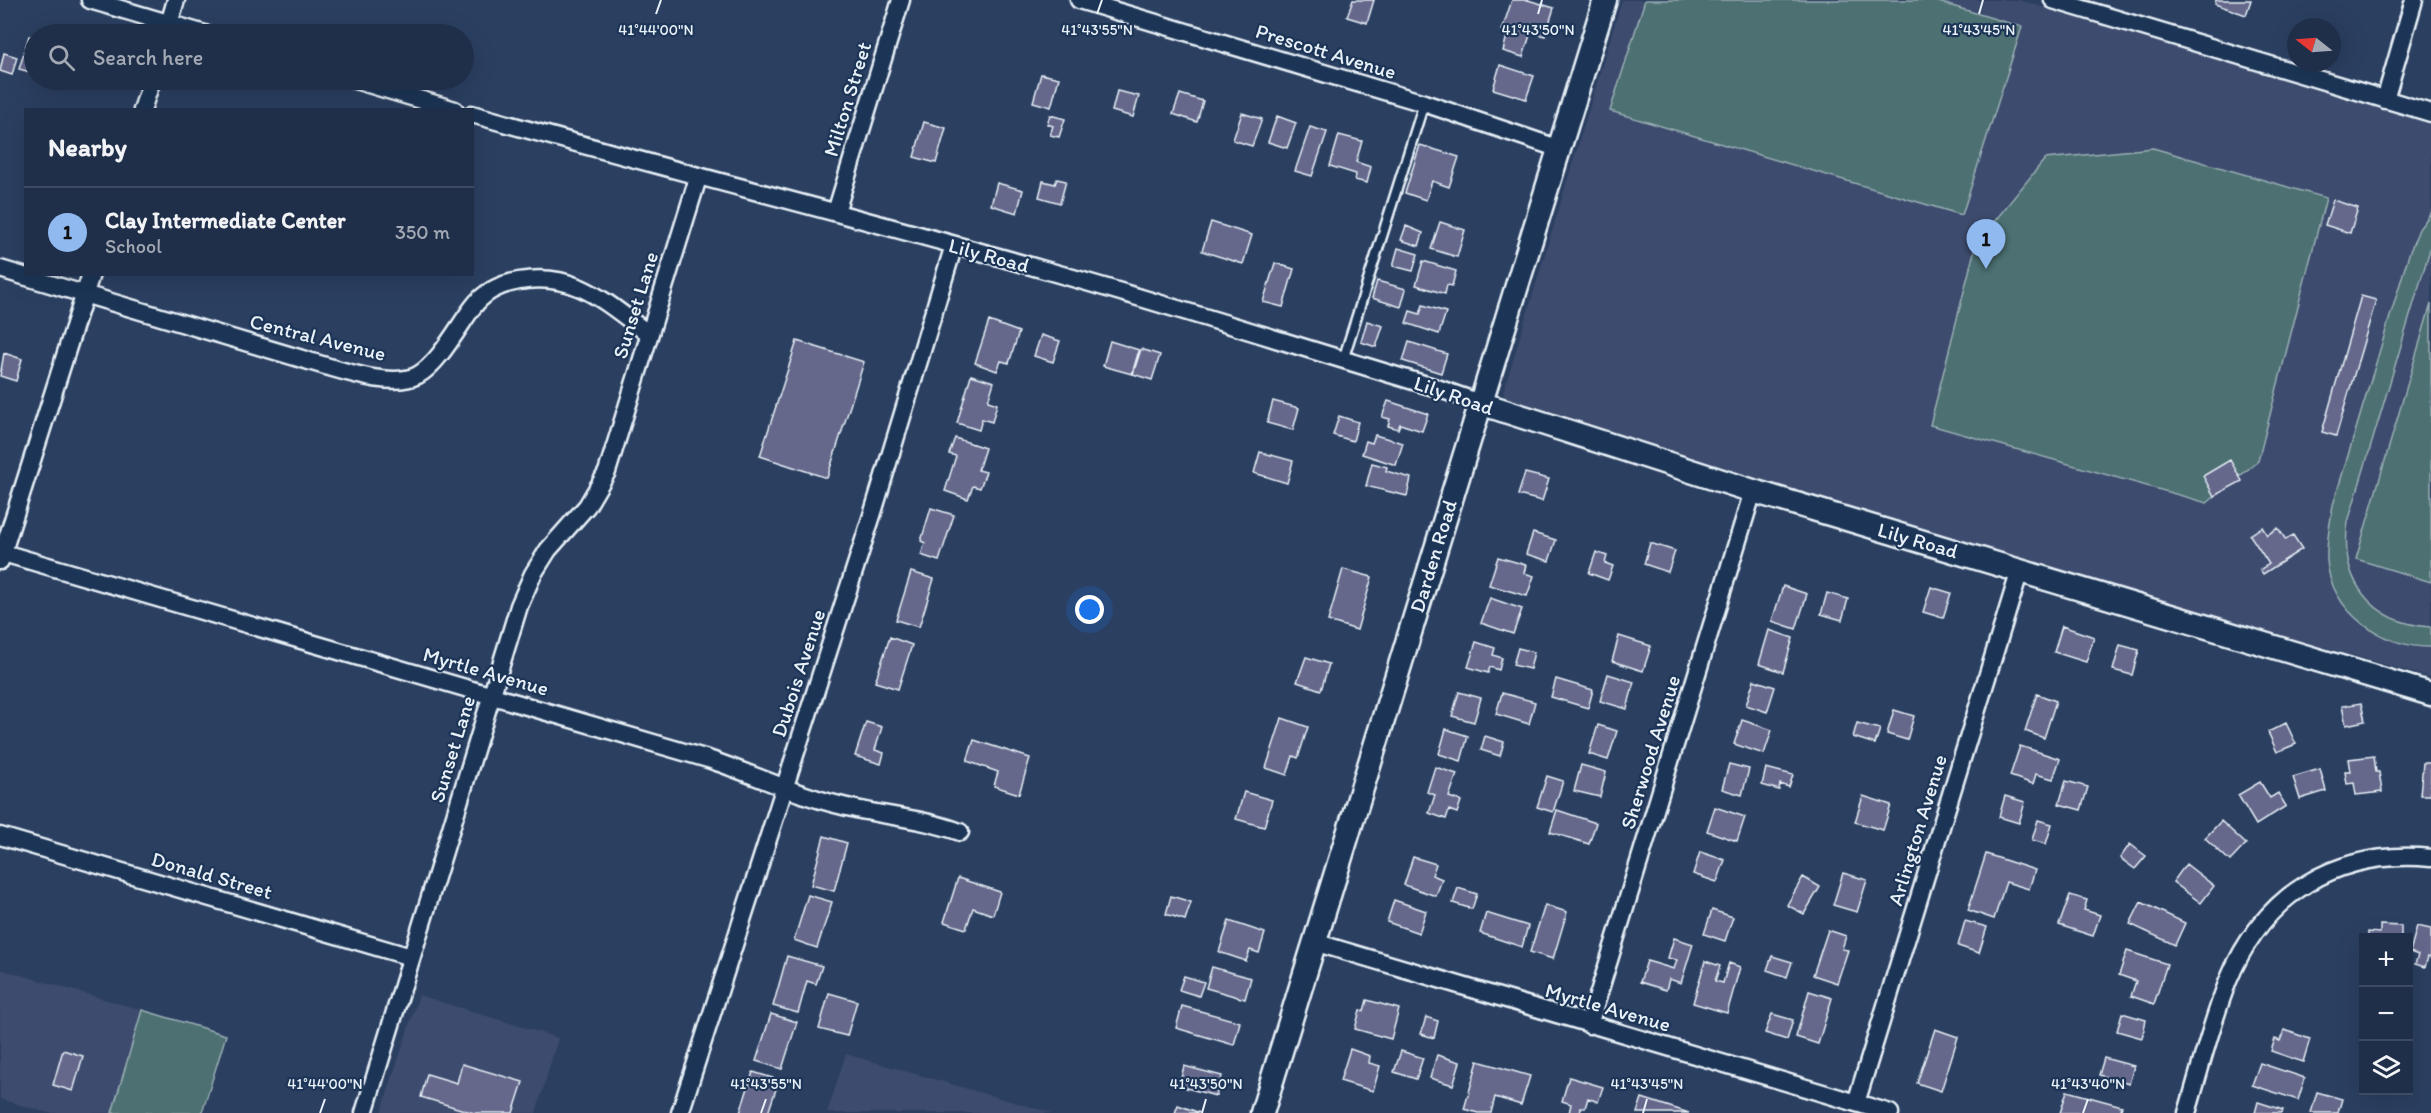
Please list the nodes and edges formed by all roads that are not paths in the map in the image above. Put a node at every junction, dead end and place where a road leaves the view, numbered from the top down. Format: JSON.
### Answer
{"nodes":[{"id":1,"x":90,"y":0,"type":"edge"},
{"id":2,"x":176,"y":0,"type":"edge"},
{"id":3,"x":902,"y":0,"type":"edge"},
{"id":4,"x":1079,"y":0,"type":"edge"},
{"id":5,"x":1605,"y":0,"type":"edge"},
{"id":6,"x":2053,"y":0,"type":"edge"},
{"id":7,"x":2414,"y":0,"type":"edge"},
{"id":8,"x":154,"y":24,"type":"edge"},
{"id":9,"x":169,"y":24,"type":"edge"},
{"id":10,"x":149,"y":90,"type":"edge"},
{"id":11,"x":388,"y":90,"type":"edge"},
{"id":12,"x":2385,"y":100,"type":"junction"},
{"id":13,"x":1424,"y":104,"type":"junction"},
{"id":14,"x":143,"y":108,"type":"edge"},
{"id":15,"x":448,"y":108,"type":"edge"},
{"id":16,"x":2431,"y":113,"type":"edge"},
{"id":17,"x":474,"y":115,"type":"edge"},
{"id":18,"x":1560,"y":148,"type":"junction"},
{"id":19,"x":698,"y":178,"type":"junction"},
{"id":20,"x":836,"y":212,"type":"junction"},
{"id":21,"x":954,"y":245,"type":"junction"},
{"id":22,"x":0,"y":269,"type":"edge"},
{"id":23,"x":90,"y":276,"type":"edge"},
{"id":24,"x":84,"y":294,"type":"junction"},
{"id":25,"x":649,"y":334,"type":"junction"},
{"id":26,"x":1343,"y":360,"type":"junction"},
{"id":27,"x":1480,"y":403,"type":"junction"},
{"id":28,"x":1753,"y":491,"type":"junction"},
{"id":29,"x":1,"y":555,"type":"edge"},
{"id":30,"x":2020,"y":570,"type":"junction"},
{"id":31,"x":2431,"y":694,"type":"edge"},
{"id":32,"x":491,"y":696,"type":"junction"},
{"id":33,"x":785,"y":789,"type":"junction"},
{"id":34,"x":960,"y":832,"type":"dead end"},
{"id":35,"x":0,"y":836,"type":"edge"},
{"id":36,"x":2431,"y":858,"type":"edge"},
{"id":37,"x":1314,"y":942,"type":"junction"},
{"id":38,"x":411,"y":957,"type":"junction"},
{"id":39,"x":1589,"y":1025,"type":"junction"},
{"id":40,"x":1856,"y":1103,"type":"junction"},
{"id":41,"x":364,"y":1113,"type":"edge"},
{"id":42,"x":680,"y":1113,"type":"edge"},
{"id":43,"x":1262,"y":1113,"type":"edge"},
{"id":44,"x":1890,"y":1113,"type":"edge"},
{"id":45,"x":2187,"y":1113,"type":"edge"}],
"edges":[{"from":1,"to":8,"type":"street"},
{"from":2,"to":9,"type":"street"},
{"from":3,"to":20,"type":"street","name":"Milton Street"},
{"from":4,"to":13,"type":"street","name":"Prescott Avenue"},
{"from":5,"to":18,"type":"street","name":"Darden Road"},
{"from":6,"to":12,"type":"street"},
{"from":7,"to":12,"type":"street"},
{"from":10,"to":14,"type":"street"},
{"from":11,"to":15,"type":"street"},
{"from":12,"to":16,"type":"street"},
{"from":13,"to":18,"type":"street","name":"Prescott Avenue"},
{"from":13,"to":26,"type":"lane"},
{"from":17,"to":19,"type":"street","name":"Lily Road"},
{"from":18,"to":27,"type":"street","name":"Darden Road"},
{"from":19,"to":20,"type":"street","name":"Lily Road"},
{"from":19,"to":25,"type":"street","name":"Sunset Lane"},
{"from":20,"to":21,"type":"street","name":"Lily Road"},
{"from":21,"to":26,"type":"street","name":"Lily Road"},
{"from":21,"to":33,"type":"street","name":"Dubois Avenue"},
{"from":22,"to":24,"type":"street","name":"Central Avenue"},
{"from":23,"to":24,"type":"street"},
{"from":24,"to":25,"type":"street","name":"Central Avenue"},
{"from":24,"to":29,"type":"street"},
{"from":25,"to":32,"type":"street","name":"Sunset Lane"},
{"from":26,"to":27,"type":"street","name":"Lily Road"},
{"from":27,"to":28,"type":"street","name":"Lily Road"},
{"from":27,"to":37,"type":"street","name":"Darden Road"},
{"from":28,"to":30,"type":"street","name":"Lily Road"},
{"from":28,"to":39,"type":"street","name":"Sherwood Avenue"},
{"from":29,"to":32,"type":"street","name":"Myrtle Avenue"},
{"from":30,"to":31,"type":"street","name":"Lily Road"},
{"from":30,"to":40,"type":"street","name":"Arlington Avenue"},
{"from":32,"to":33,"type":"street","name":"Myrtle Avenue"},
{"from":32,"to":38,"type":"street","name":"Sunset Lane"},
{"from":33,"to":34,"type":"street","name":"Myrtle Avenue"},
{"from":33,"to":42,"type":"street","name":"Dubois Avenue"},
{"from":35,"to":38,"type":"street","name":"Donald Street"},
{"from":36,"to":45,"type":"street"},
{"from":37,"to":39,"type":"street","name":"Myrtle Avenue"},
{"from":37,"to":43,"type":"street","name":"Darden Road"},
{"from":38,"to":41,"type":"street","name":"Sunset Lane"},
{"from":39,"to":40,"type":"street","name":"Myrtle Avenue"},
{"from":40,"to":44,"type":"street","name":"Myrtle Avenue"}]}
